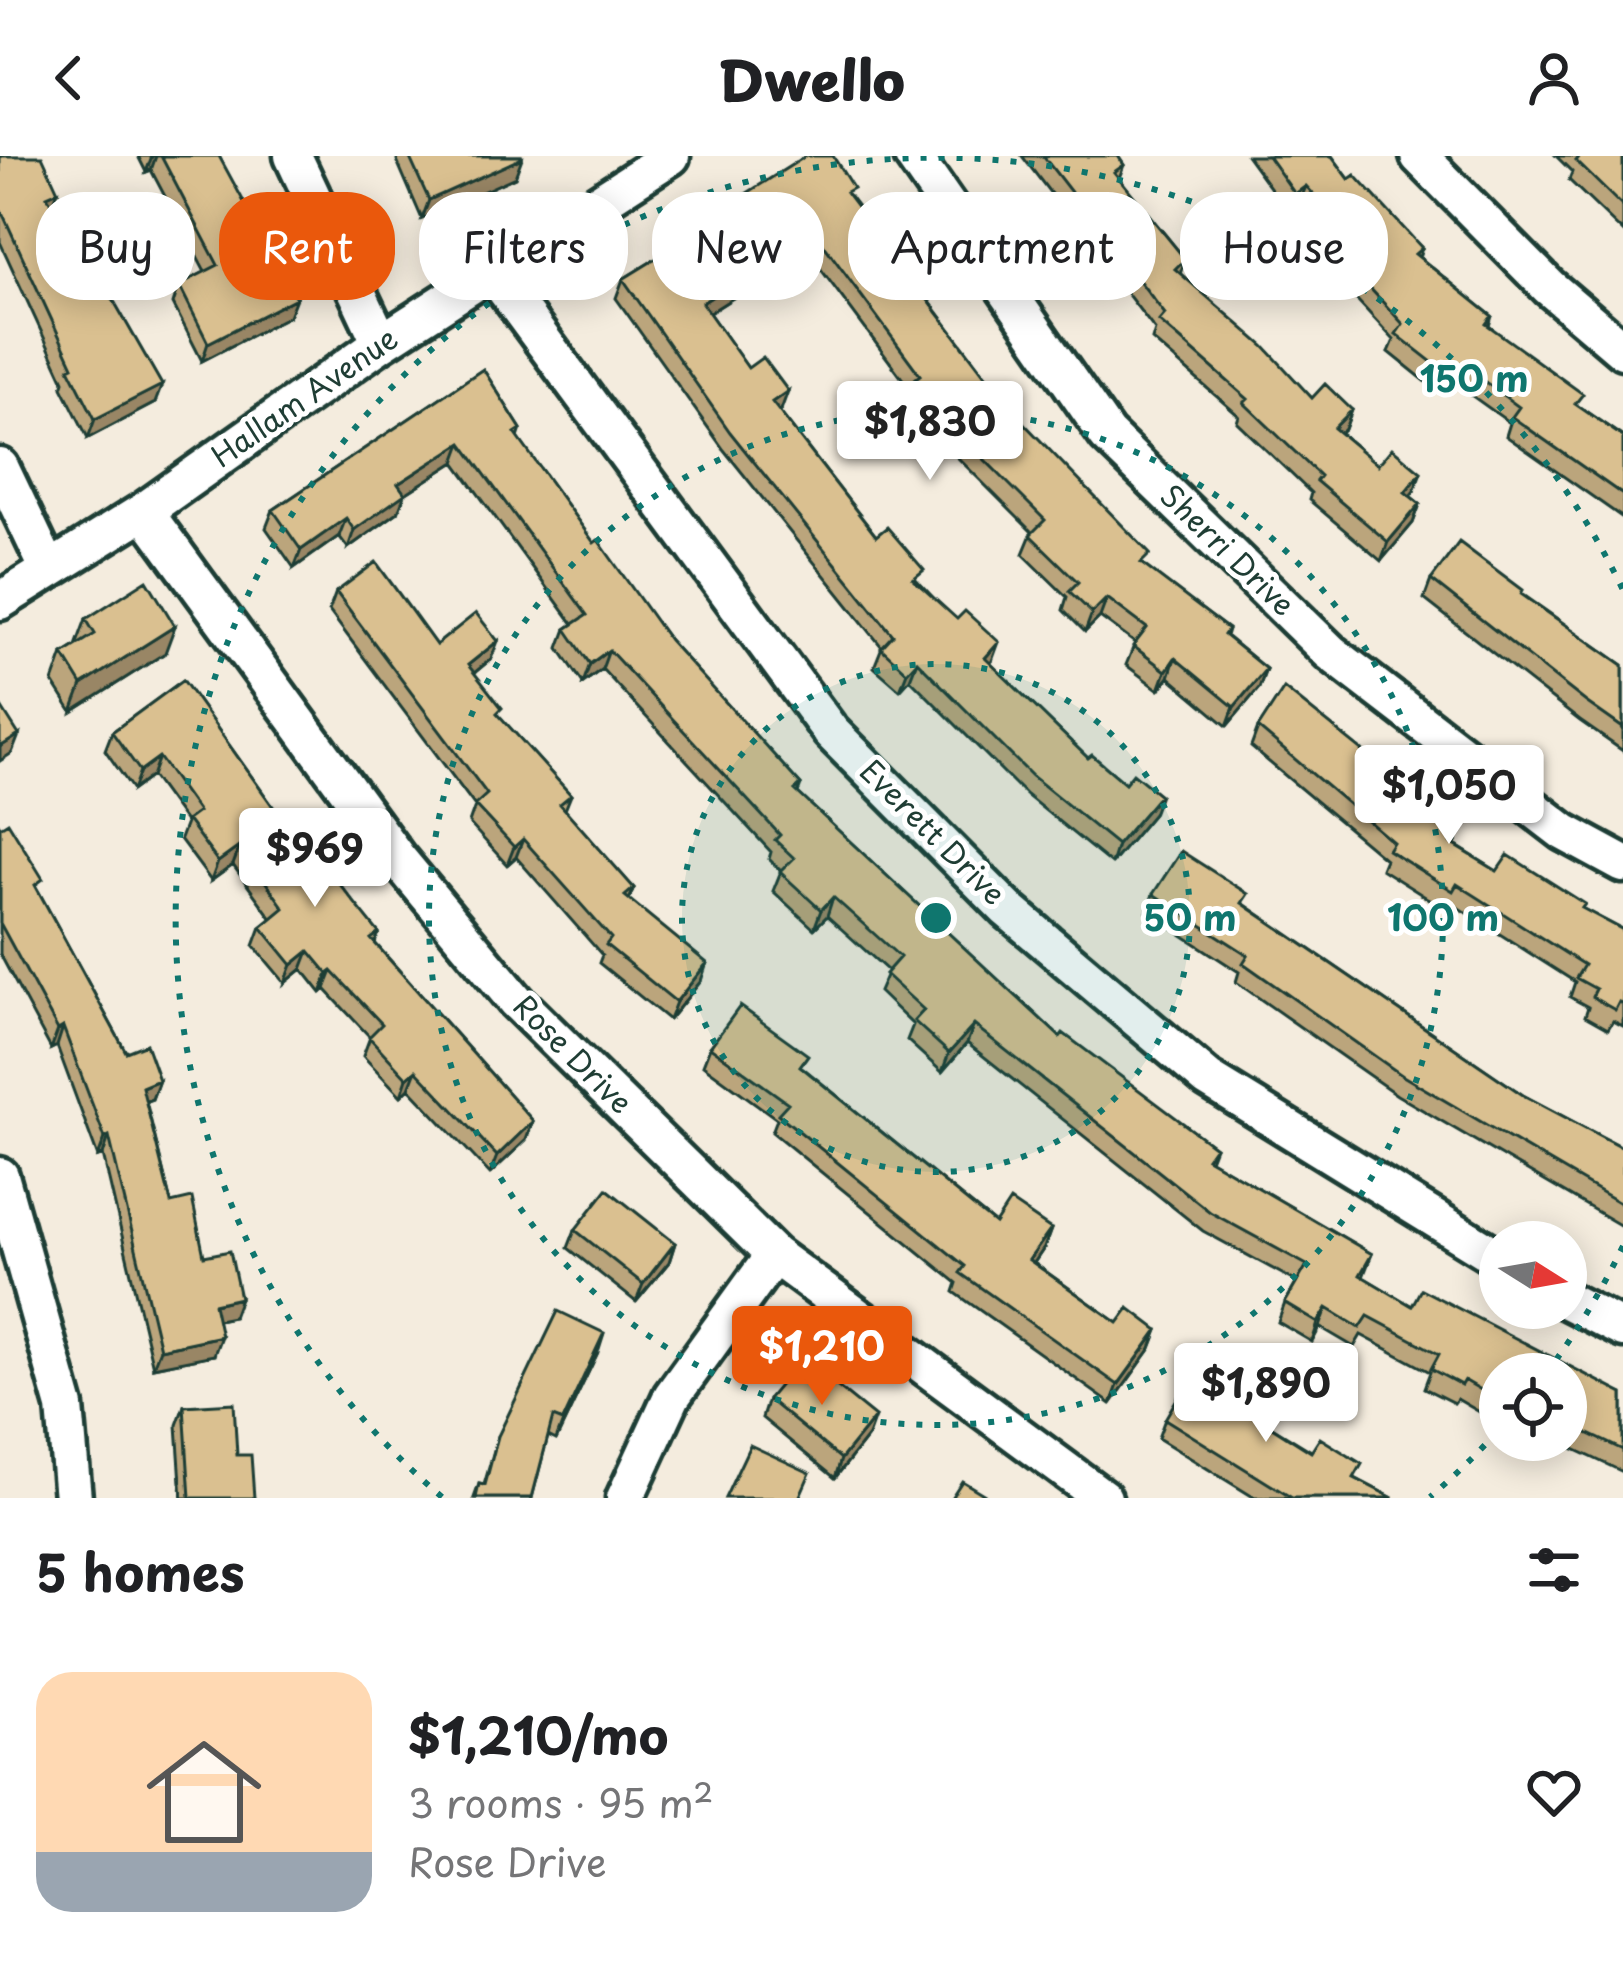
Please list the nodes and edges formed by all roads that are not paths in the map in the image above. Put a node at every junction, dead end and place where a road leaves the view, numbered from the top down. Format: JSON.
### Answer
{"nodes":[{"id":1,"x":292,"y":156,"type":"edge"},
{"id":2,"x":671,"y":156,"type":"edge"},
{"id":3,"x":913,"y":156,"type":"edge"},
{"id":4,"x":1419,"y":156,"type":"edge"},
{"id":5,"x":617,"y":192,"type":"edge"},
{"id":6,"x":450,"y":300,"type":"edge"},
{"id":7,"x":514,"y":300,"type":"edge"},
{"id":8,"x":381,"y":343,"type":"junction"},
{"id":9,"x":1623,"y":350,"type":"edge"},
{"id":10,"x":0,"y":467,"type":"edge"},
{"id":11,"x":145,"y":511,"type":"junction"},
{"id":12,"x":49,"y":570,"type":"junction"},
{"id":13,"x":0,"y":602,"type":"edge"},
{"id":14,"x":1623,"y":864,"type":"edge"},
{"id":15,"x":0,"y":1176,"type":"edge"},
{"id":16,"x":1479,"y":1246,"type":"edge"},
{"id":17,"x":774,"y":1255,"type":"junction"},
{"id":18,"x":1587,"y":1311,"type":"edge"},
{"id":19,"x":1623,"y":1329,"type":"edge"},
{"id":20,"x":73,"y":1498,"type":"edge"},
{"id":21,"x":625,"y":1498,"type":"edge"},
{"id":22,"x":1103,"y":1498,"type":"edge"}],
"edges":[{"from":1,"to":8,"type":"street"},
{"from":2,"to":5,"type":"street","name":"Hallam Avenue"},
{"from":3,"to":14,"type":"street","name":"Sherri Drive"},
{"from":4,"to":9,"type":"street"},
{"from":6,"to":8,"type":"street","name":"Hallam Avenue"},
{"from":7,"to":16,"type":"street","name":"Everett Drive"},
{"from":8,"to":11,"type":"street","name":"Hallam Avenue"},
{"from":10,"to":12,"type":"street"},
{"from":11,"to":12,"type":"street","name":"Hallam Avenue"},
{"from":11,"to":17,"type":"street","name":"Rose Drive"},
{"from":12,"to":13,"type":"street","name":"Hallam Avenue"},
{"from":15,"to":20,"type":"street"},
{"from":17,"to":21,"type":"street"},
{"from":17,"to":22,"type":"street","name":"Rose Drive"},
{"from":18,"to":19,"type":"street"}]}
